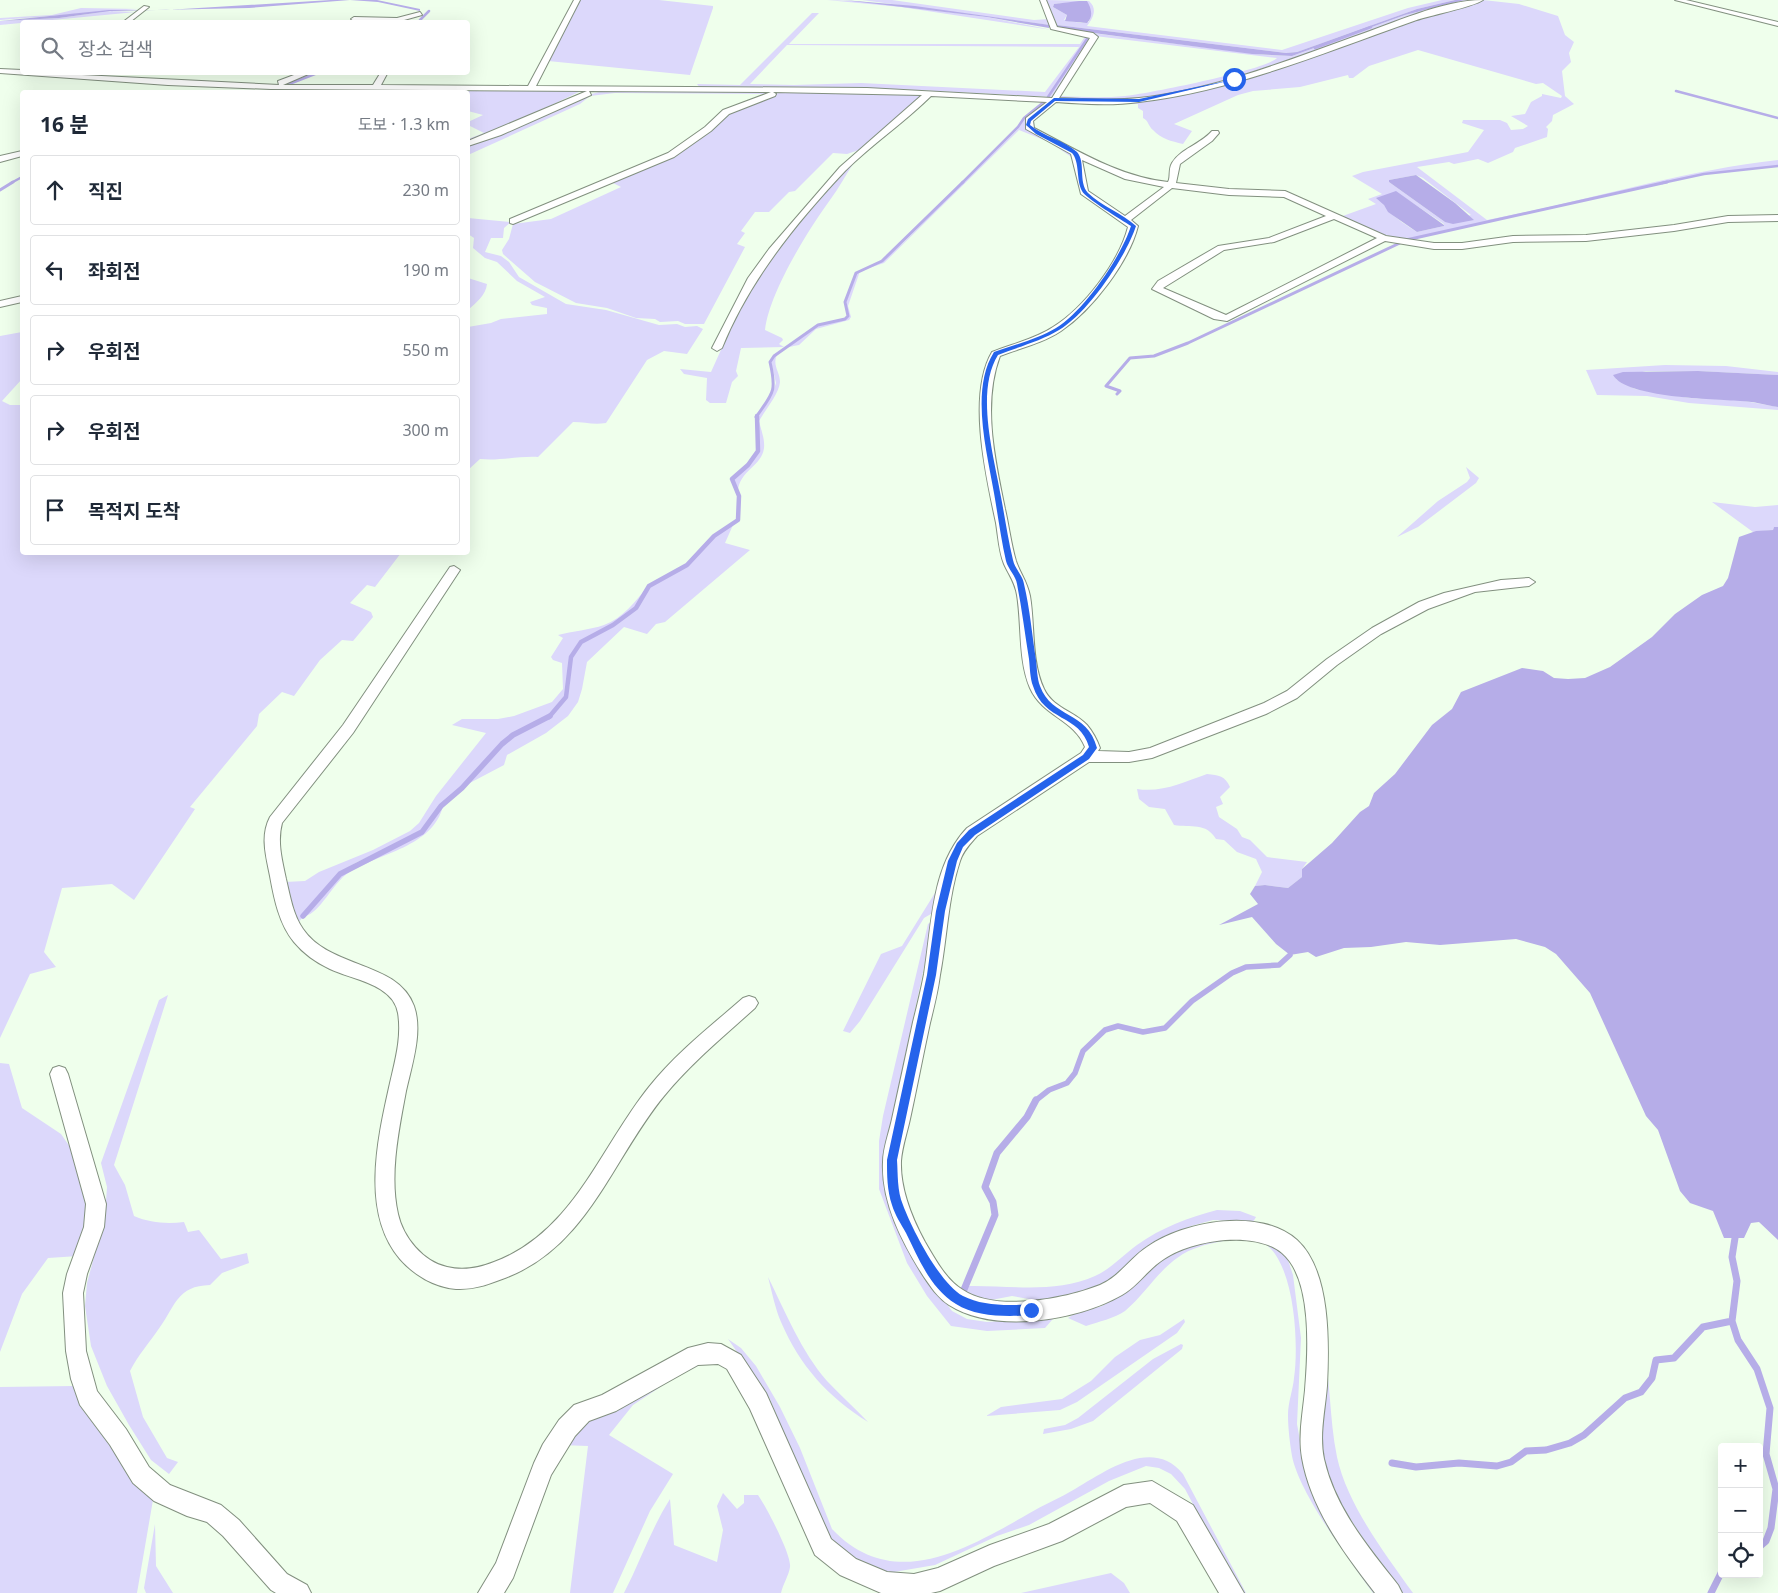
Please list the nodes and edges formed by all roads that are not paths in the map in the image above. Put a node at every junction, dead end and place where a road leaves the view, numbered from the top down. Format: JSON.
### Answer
{"nodes":[{"id":1,"x":577,"y":0,"type":"edge"},
{"id":2,"x":1043,"y":0,"type":"edge"},
{"id":3,"x":1480,"y":0,"type":"edge"},
{"id":4,"x":1678,"y":0,"type":"edge"},
{"id":5,"x":146,"y":7,"type":"dead end"},
{"id":6,"x":354,"y":19,"type":"dead end"},
{"id":7,"x":129,"y":20,"type":"edge"},
{"id":8,"x":368,"y":20,"type":"edge"},
{"id":9,"x":394,"y":20,"type":"edge"},
{"id":10,"x":416,"y":20,"type":"edge"},
{"id":11,"x":1778,"y":24,"type":"edge"},
{"id":12,"x":0,"y":71,"type":"edge"},
{"id":13,"x":20,"y":72,"type":"edge"},
{"id":14,"x":56,"y":75,"type":"edge"},
{"id":15,"x":116,"y":75,"type":"edge"},
{"id":16,"x":302,"y":75,"type":"edge"},
{"id":17,"x":383,"y":75,"type":"edge"},
{"id":18,"x":127,"y":80,"type":"junction"},
{"id":19,"x":272,"y":87,"type":"junction"},
{"id":20,"x":375,"y":88,"type":"junction"},
{"id":21,"x":480,"y":88,"type":"junction"},
{"id":22,"x":531,"y":88,"type":"junction"},
{"id":23,"x":598,"y":89,"type":"junction"},
{"id":24,"x":265,"y":90,"type":"edge"},
{"id":25,"x":470,"y":90,"type":"edge"},
{"id":26,"x":788,"y":90,"type":"junction"},
{"id":27,"x":929,"y":93,"type":"junction"},
{"id":28,"x":1054,"y":100,"type":"junction"},
{"id":29,"x":1215,"y":133,"type":"dead end"},
{"id":30,"x":470,"y":143,"type":"edge"},
{"id":31,"x":20,"y":154,"type":"edge"},
{"id":32,"x":1075,"y":154,"type":"junction"},
{"id":33,"x":0,"y":159,"type":"edge"},
{"id":34,"x":1170,"y":184,"type":"junction"},
{"id":35,"x":1333,"y":216,"type":"junction"},
{"id":36,"x":1778,"y":218,"type":"edge"},
{"id":37,"x":1126,"y":220,"type":"junction"},
{"id":38,"x":513,"y":221,"type":"dead end"},
{"id":39,"x":1384,"y":238,"type":"junction"},
{"id":40,"x":20,"y":299,"type":"edge"},
{"id":41,"x":0,"y":304,"type":"edge"},
{"id":42,"x":717,"y":348,"type":"dead end"},
{"id":43,"x":454,"y":570,"type":"dead end"},
{"id":44,"x":1528,"y":582,"type":"dead end"},
{"id":45,"x":1086,"y":757,"type":"junction"},
{"id":46,"x":749,"y":1003,"type":"dead end"},
{"id":47,"x":59,"y":1074,"type":"dead end"},
{"id":48,"x":299,"y":1593,"type":"edge"},
{"id":49,"x":490,"y":1593,"type":"edge"},
{"id":50,"x":1232,"y":1593,"type":"edge"},
{"id":51,"x":1390,"y":1593,"type":"edge"}],
"edges":[{"from":1,"to":22,"type":"street"},
{"from":2,"to":28,"type":"street"},
{"from":3,"to":28,"type":"street"},
{"from":4,"to":11,"type":"street"},
{"from":5,"to":7,"type":"street"},
{"from":6,"to":8,"type":"street"},
{"from":9,"to":10,"type":"street"},
{"from":12,"to":13,"type":"street"},
{"from":14,"to":18,"type":"street"},
{"from":15,"to":18,"type":"street"},
{"from":16,"to":19,"type":"street"},
{"from":17,"to":20,"type":"street"},
{"from":18,"to":19,"type":"street"},
{"from":19,"to":20,"type":"street"},
{"from":19,"to":24,"type":"street"},
{"from":20,"to":21,"type":"street"},
{"from":21,"to":22,"type":"street"},
{"from":21,"to":25,"type":"street"},
{"from":22,"to":23,"type":"street"},
{"from":23,"to":26,"type":"street"},
{"from":23,"to":30,"type":"street"},
{"from":26,"to":27,"type":"street"},
{"from":26,"to":38,"type":"street"},
{"from":27,"to":28,"type":"street"},
{"from":27,"to":42,"type":"street"},
{"from":28,"to":32,"type":"street"},
{"from":29,"to":34,"type":"street"},
{"from":31,"to":33,"type":"street"},
{"from":32,"to":34,"type":"street"},
{"from":32,"to":37,"type":"street"},
{"from":34,"to":35,"type":"street"},
{"from":34,"to":37,"type":"street"},
{"from":35,"to":39,"type":"street"},
{"from":35,"to":39,"type":"street"},
{"from":36,"to":39,"type":"street"},
{"from":37,"to":45,"type":"street"},
{"from":40,"to":41,"type":"street"},
{"from":43,"to":46,"type":"street"},
{"from":44,"to":45,"type":"street"},
{"from":45,"to":51,"type":"street"},
{"from":47,"to":48,"type":"street"},
{"from":49,"to":50,"type":"street"}]}
